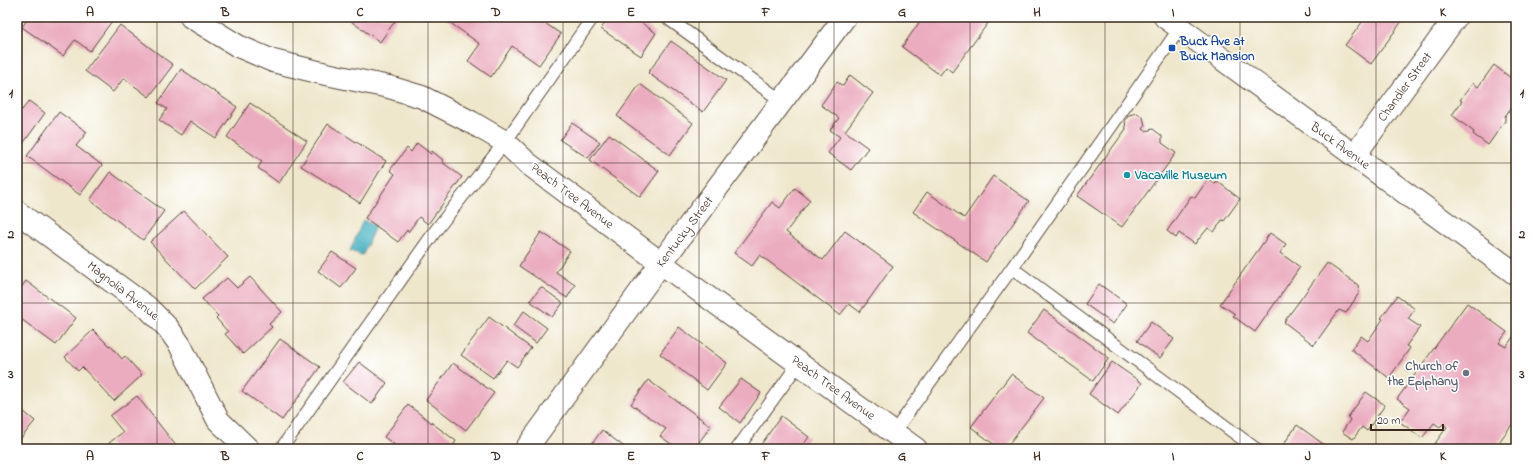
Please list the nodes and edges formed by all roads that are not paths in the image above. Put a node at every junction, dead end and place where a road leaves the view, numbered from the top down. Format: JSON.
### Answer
{"nodes":[{"id":1,"x":191,"y":17,"type":"edge"},
{"id":2,"x":593,"y":17,"type":"edge"},
{"id":3,"x":666,"y":17,"type":"edge"},
{"id":4,"x":845,"y":17,"type":"edge"},
{"id":5,"x":1456,"y":17,"type":"edge"},
{"id":6,"x":1173,"y":23,"type":"edge"},
{"id":7,"x":783,"y":102,"type":"junction"},
{"id":8,"x":505,"y":142,"type":"junction"},
{"id":9,"x":1354,"y":156,"type":"junction"},
{"id":10,"x":17,"y":212,"type":"edge"},
{"id":11,"x":661,"y":263,"type":"junction"},
{"id":12,"x":1012,"y":268,"type":"junction"},
{"id":13,"x":1516,"y":274,"type":"edge"},
{"id":14,"x":799,"y":363,"type":"junction"},
{"id":15,"x":894,"y":432,"type":"junction"},
{"id":16,"x":248,"y":449,"type":"edge"},
{"id":17,"x":281,"y":449,"type":"edge"},
{"id":18,"x":526,"y":449,"type":"edge"},
{"id":19,"x":737,"y":449,"type":"edge"},
{"id":20,"x":916,"y":449,"type":"edge"},
{"id":21,"x":1256,"y":449,"type":"edge"}],
"edges":[{"from":1,"to":8,"type":"street","name":"Peach Tree Avenue"},
{"from":2,"to":8,"type":"lane"},
{"from":3,"to":7,"type":"lane"},
{"from":4,"to":7,"type":"street","name":"Kentucky Street"},
{"from":5,"to":9,"type":"street","name":"Chandler Street"},
{"from":6,"to":9,"type":"street","name":"Buck Avenue"},
{"from":6,"to":12,"type":"lane"},
{"from":7,"to":11,"type":"street","name":"Kentucky Street"},
{"from":8,"to":11,"type":"street","name":"Peach Tree Avenue"},
{"from":8,"to":17,"type":"lane"},
{"from":9,"to":13,"type":"street","name":"Buck Avenue"},
{"from":10,"to":16,"type":"street","name":"Magnolia Avenue"},
{"from":11,"to":14,"type":"street","name":"Peach Tree Avenue"},
{"from":11,"to":18,"type":"street","name":"Kentucky Street"},
{"from":12,"to":15,"type":"lane"},
{"from":12,"to":21,"type":"lane"},
{"from":14,"to":15,"type":"street","name":"Peach Tree Avenue"},
{"from":14,"to":19,"type":"lane"},
{"from":15,"to":20,"type":"street","name":"Peach Tree Avenue"}]}
